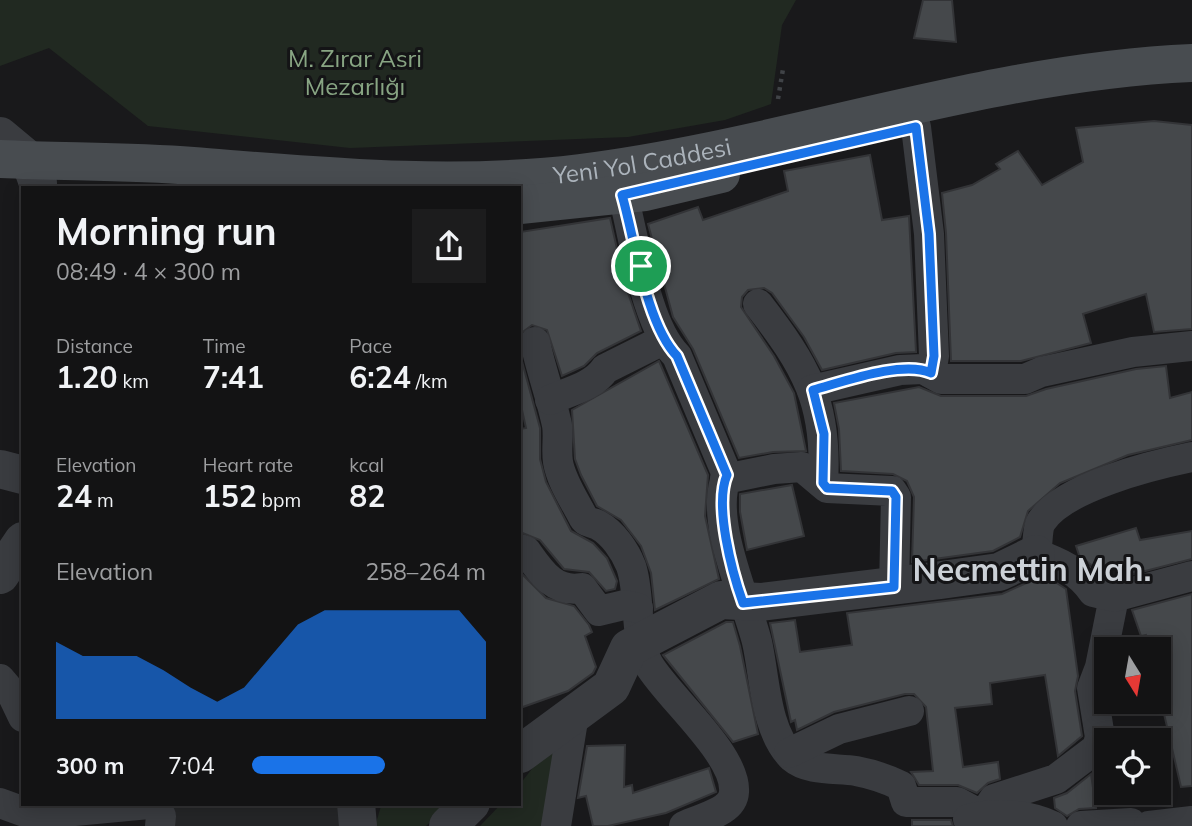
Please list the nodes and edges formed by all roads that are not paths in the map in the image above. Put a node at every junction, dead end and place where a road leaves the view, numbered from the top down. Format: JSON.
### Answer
{"nodes":[{"id":1,"x":1192,"y":63,"type":"edge"},
{"id":2,"x":1192,"y":83,"type":"edge"},
{"id":3,"x":916,"y":127,"type":"junction"},
{"id":4,"x":0,"y":136,"type":"edge"},
{"id":5,"x":27,"y":173,"type":"edge"},
{"id":6,"x":0,"y":183,"type":"edge"},
{"id":7,"x":119,"y":186,"type":"edge"},
{"id":8,"x":622,"y":195,"type":"junction"},
{"id":9,"x":521,"y":205,"type":"edge"},
{"id":10,"x":758,"y":304,"type":"dead end"},
{"id":11,"x":663,"y":340,"type":"junction"},
{"id":12,"x":535,"y":342,"type":"dead end"},
{"id":13,"x":1192,"y":346,"type":"edge"},
{"id":14,"x":931,"y":373,"type":"junction"},
{"id":15,"x":813,"y":390,"type":"junction"},
{"id":16,"x":550,"y":400,"type":"junction"},
{"id":17,"x":1192,"y":457,"type":"edge"},
{"id":18,"x":0,"y":469,"type":"edge"},
{"id":19,"x":21,"y":474,"type":"edge"},
{"id":20,"x":725,"y":479,"type":"junction"},
{"id":21,"x":823,"y":483,"type":"junction"},
{"id":22,"x":21,"y":544,"type":"edge"},
{"id":23,"x":521,"y":549,"type":"edge"},
{"id":24,"x":1036,"y":554,"type":"junction"},
{"id":25,"x":0,"y":575,"type":"edge"},
{"id":26,"x":1192,"y":576,"type":"edge"},
{"id":27,"x":894,"y":587,"type":"junction"},
{"id":28,"x":1114,"y":597,"type":"junction"},
{"id":29,"x":743,"y":603,"type":"junction"},
{"id":30,"x":640,"y":624,"type":"junction"},
{"id":31,"x":0,"y":679,"type":"edge"},
{"id":32,"x":909,"y":711,"type":"dead end"},
{"id":33,"x":21,"y":713,"type":"edge"},
{"id":34,"x":574,"y":714,"type":"junction"},
{"id":35,"x":521,"y":753,"type":"edge"},
{"id":36,"x":789,"y":753,"type":"junction"},
{"id":37,"x":0,"y":803,"type":"edge"},
{"id":38,"x":128,"y":806,"type":"edge"},
{"id":39,"x":154,"y":806,"type":"edge"},
{"id":40,"x":356,"y":806,"type":"edge"},
{"id":41,"x":468,"y":806,"type":"edge"},
{"id":42,"x":33,"y":815,"type":"edge"},
{"id":43,"x":972,"y":821,"type":"edge"},
{"id":44,"x":1192,"y":821,"type":"edge"},
{"id":45,"x":160,"y":826,"type":"edge"},
{"id":46,"x":358,"y":826,"type":"edge"},
{"id":47,"x":448,"y":826,"type":"edge"},
{"id":48,"x":556,"y":826,"type":"edge"},
{"id":49,"x":684,"y":826,"type":"edge"},
{"id":50,"x":1053,"y":826,"type":"edge"},
{"id":51,"x":1081,"y":826,"type":"edge"},
{"id":52,"x":1132,"y":826,"type":"edge"},
{"id":53,"x":1149,"y":826,"type":"edge"}],
"edges":[{"from":1,"to":5,"type":"main road","name":"Yeni Yol Caddesi"},
{"from":2,"to":3,"type":"main road","name":"Yeni Yol Caddesi"},
{"from":3,"to":8,"type":"main road","name":"Yeni Yol Caddesi"},
{"from":3,"to":14,"type":"street"},
{"from":4,"to":5,"type":"street"},
{"from":5,"to":6,"type":"main road","name":"Yeni Yol Caddesi"},
{"from":5,"to":7,"type":"main road","name":"Yeni Yol Caddesi"},
{"from":8,"to":9,"type":"main road","name":"Yeni Yol Caddesi"},
{"from":8,"to":11,"type":"street"},
{"from":10,"to":15,"type":"street"},
{"from":11,"to":16,"type":"street"},
{"from":11,"to":20,"type":"street"},
{"from":12,"to":16,"type":"street"},
{"from":13,"to":14,"type":"street"},
{"from":14,"to":15,"type":"street"},
{"from":15,"to":21,"type":"street"},
{"from":16,"to":30,"type":"street"},
{"from":17,"to":24,"type":"street"},
{"from":18,"to":19,"type":"street"},
{"from":20,"to":21,"type":"street"},
{"from":20,"to":29,"type":"street"},
{"from":21,"to":27,"type":"street"},
{"from":22,"to":25,"type":"street"},
{"from":23,"to":30,"type":"street"},
{"from":24,"to":27,"type":"street"},
{"from":24,"to":28,"type":"street"},
{"from":26,"to":28,"type":"street"},
{"from":27,"to":29,"type":"street"},
{"from":28,"to":43,"type":"street"},
{"from":29,"to":30,"type":"street"},
{"from":29,"to":36,"type":"street"},
{"from":30,"to":34,"type":"street"},
{"from":30,"to":49,"type":"street"},
{"from":31,"to":33,"type":"street"},
{"from":32,"to":36,"type":"street"},
{"from":34,"to":35,"type":"street"},
{"from":34,"to":48,"type":"street"},
{"from":36,"to":43,"type":"street"},
{"from":37,"to":42,"type":"street"},
{"from":38,"to":42,"type":"street"},
{"from":39,"to":45,"type":"street"},
{"from":40,"to":46,"type":"street"},
{"from":41,"to":47,"type":"street"},
{"from":43,"to":50,"type":"street"},
{"from":44,"to":53,"type":"street"},
{"from":51,"to":52,"type":"street"}]}
